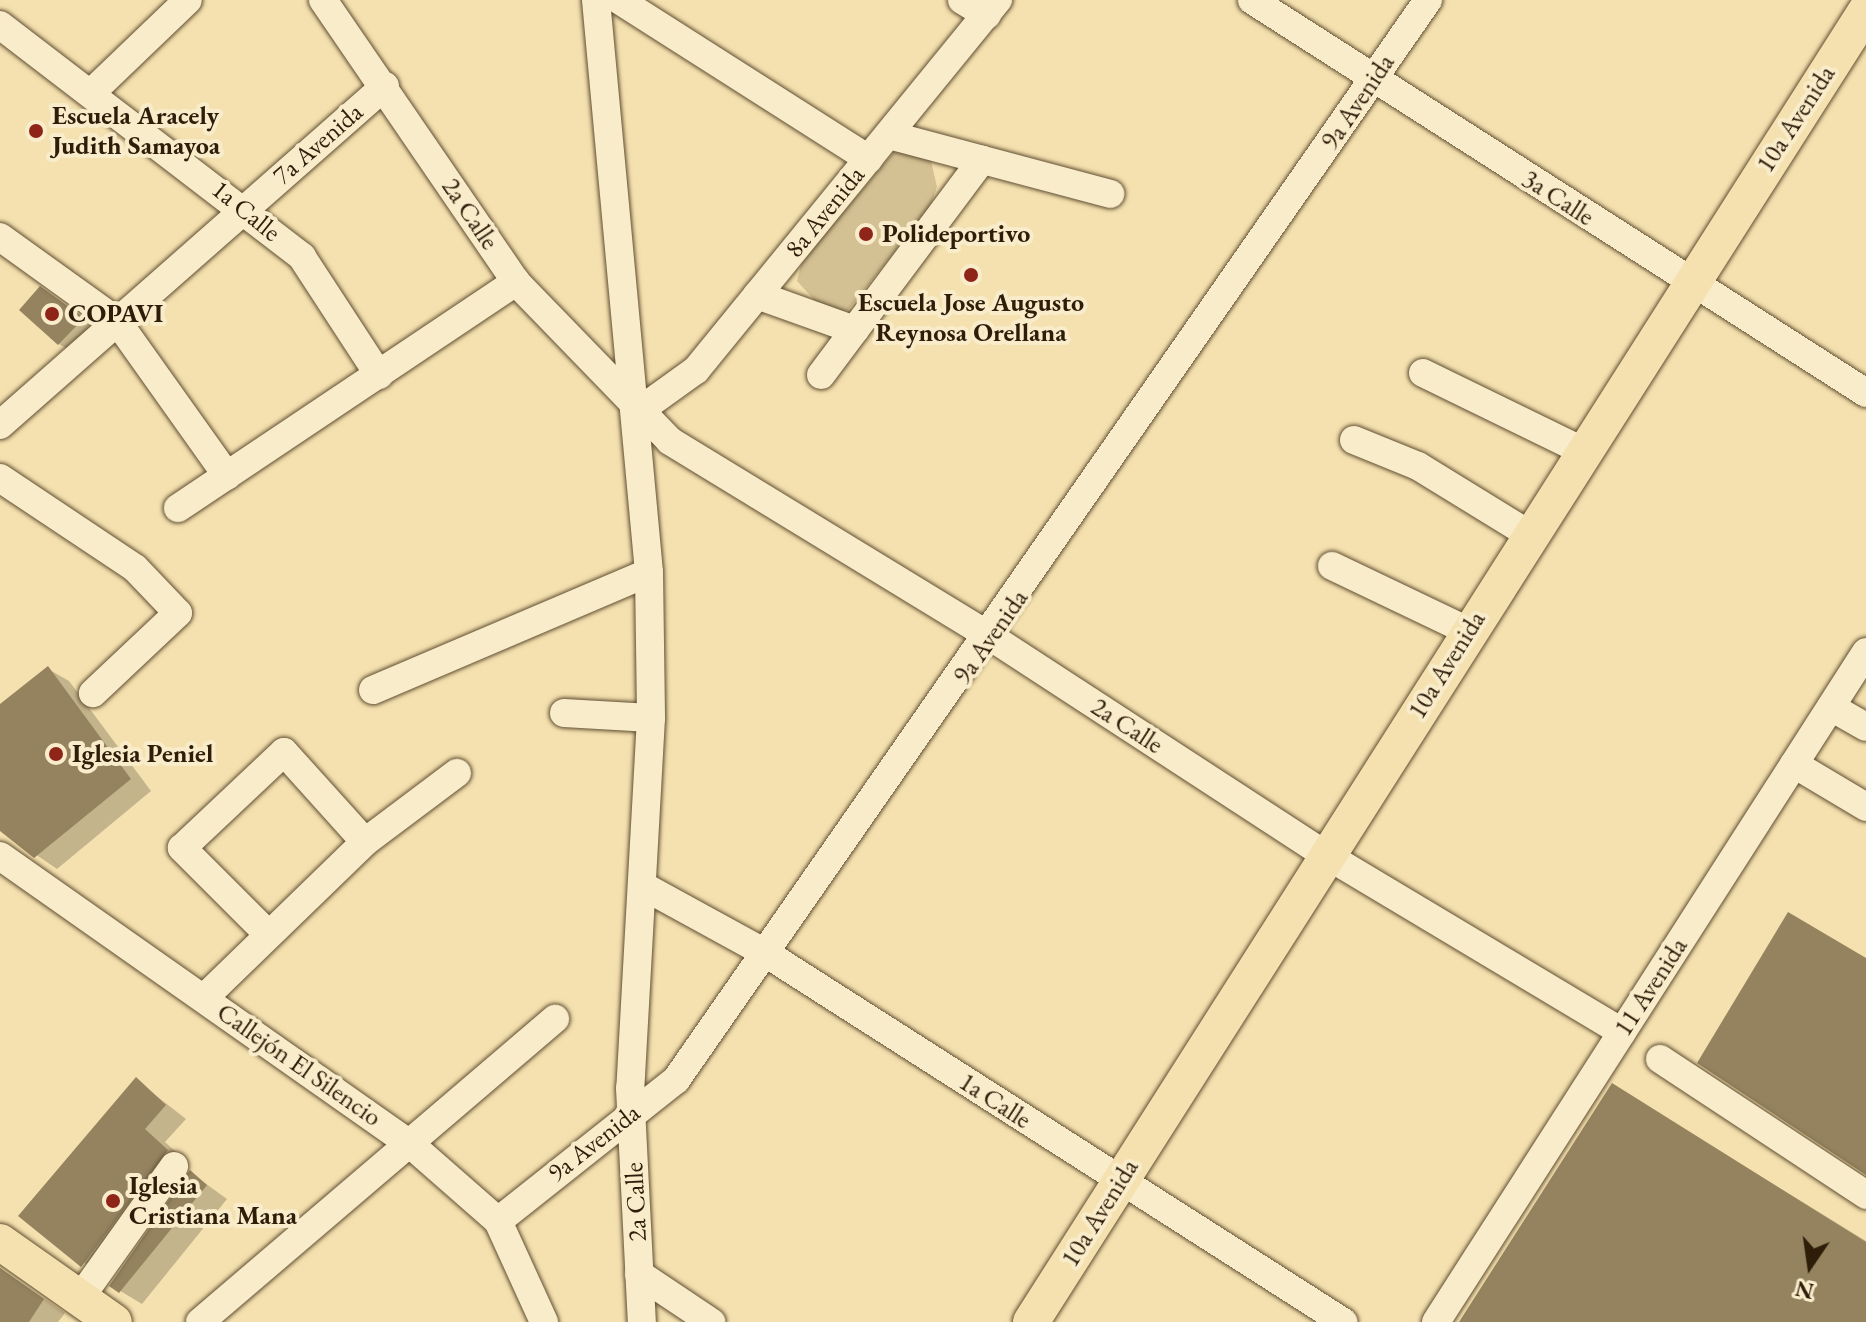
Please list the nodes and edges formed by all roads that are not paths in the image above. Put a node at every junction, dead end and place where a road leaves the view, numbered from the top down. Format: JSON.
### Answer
{"nodes":[{"id":1,"x":188,"y":0,"type":"edge"},
{"id":2,"x":323,"y":0,"type":"edge"},
{"id":3,"x":596,"y":0,"type":"edge"},
{"id":4,"x":619,"y":0,"type":"edge"},
{"id":5,"x":962,"y":0,"type":"edge"},
{"id":6,"x":1252,"y":0,"type":"edge"},
{"id":7,"x":1428,"y":0,"type":"edge"},
{"id":8,"x":993,"y":8,"type":"edge"},
{"id":9,"x":1866,"y":11,"type":"edge"},
{"id":10,"x":0,"y":25,"type":"edge"},
{"id":11,"x":1374,"y":78,"type":"junction"},
{"id":12,"x":385,"y":86,"type":"junction"},
{"id":13,"x":91,"y":93,"type":"junction"},
{"id":14,"x":889,"y":135,"type":"junction"},
{"id":15,"x":869,"y":159,"type":"junction"},
{"id":16,"x":982,"y":160,"type":"junction"},
{"id":17,"x":1110,"y":194,"type":"dead end"},
{"id":18,"x":245,"y":208,"type":"junction"},
{"id":19,"x":0,"y":237,"type":"edge"},
{"id":20,"x":516,"y":282,"type":"junction"},
{"id":21,"x":1690,"y":284,"type":"junction"},
{"id":22,"x":757,"y":295,"type":"junction"},
{"id":23,"x":117,"y":321,"type":"junction"},
{"id":24,"x":855,"y":330,"type":"junction"},
{"id":25,"x":1423,"y":373,"type":"dead end"},
{"id":26,"x":379,"y":375,"type":"junction"},
{"id":27,"x":821,"y":375,"type":"dead end"},
{"id":28,"x":1866,"y":393,"type":"edge"},
{"id":29,"x":639,"y":411,"type":"junction"},
{"id":30,"x":0,"y":425,"type":"edge"},
{"id":31,"x":1354,"y":440,"type":"dead end"},
{"id":32,"x":1583,"y":451,"type":"junction"},
{"id":33,"x":227,"y":476,"type":"junction"},
{"id":34,"x":0,"y":478,"type":"edge"},
{"id":35,"x":178,"y":508,"type":"dead end"},
{"id":36,"x":1530,"y":535,"type":"junction"},
{"id":37,"x":1332,"y":566,"type":"dead end"},
{"id":38,"x":649,"y":572,"type":"junction"},
{"id":39,"x":1468,"y":631,"type":"junction"},
{"id":40,"x":991,"y":637,"type":"junction"},
{"id":41,"x":1866,"y":652,"type":"edge"},
{"id":42,"x":1858,"y":682,"type":"edge"},
{"id":43,"x":373,"y":690,"type":"dead end"},
{"id":44,"x":93,"y":693,"type":"dead end"},
{"id":45,"x":1831,"y":707,"type":"junction"},
{"id":46,"x":564,"y":713,"type":"dead end"},
{"id":47,"x":651,"y":718,"type":"junction"},
{"id":48,"x":1866,"y":727,"type":"edge"},
{"id":49,"x":1794,"y":764,"type":"junction"},
{"id":50,"x":457,"y":773,"type":"dead end"},
{"id":51,"x":1866,"y":807,"type":"edge"},
{"id":52,"x":365,"y":842,"type":"junction"},
{"id":53,"x":1326,"y":855,"type":"junction"},
{"id":54,"x":0,"y":856,"type":"edge"},
{"id":55,"x":643,"y":886,"type":"junction"},
{"id":56,"x":268,"y":934,"type":"junction"},
{"id":57,"x":767,"y":954,"type":"junction"},
{"id":58,"x":204,"y":998,"type":"junction"},
{"id":59,"x":555,"y":1019,"type":"dead end"},
{"id":60,"x":1622,"y":1032,"type":"junction"},
{"id":61,"x":1660,"y":1059,"type":"dead end"},
{"id":62,"x":631,"y":1109,"type":"junction"},
{"id":63,"x":409,"y":1143,"type":"junction"},
{"id":64,"x":174,"y":1166,"type":"dead end"},
{"id":65,"x":1120,"y":1181,"type":"junction"},
{"id":66,"x":1866,"y":1195,"type":"edge"},
{"id":67,"x":498,"y":1221,"type":"junction"},
{"id":68,"x":0,"y":1242,"type":"edge"},
{"id":69,"x":639,"y":1274,"type":"junction"},
{"id":70,"x":80,"y":1298,"type":"junction"},
{"id":71,"x":114,"y":1322,"type":"edge"},
{"id":72,"x":200,"y":1322,"type":"edge"},
{"id":73,"x":544,"y":1322,"type":"edge"},
{"id":74,"x":642,"y":1322,"type":"edge"},
{"id":75,"x":711,"y":1322,"type":"edge"},
{"id":76,"x":1031,"y":1322,"type":"edge"},
{"id":77,"x":1343,"y":1322,"type":"edge"},
{"id":78,"x":1436,"y":1322,"type":"edge"}],
"edges":[{"from":1,"to":13,"type":"street"},
{"from":2,"to":12,"type":"street","name":"2a Calle"},
{"from":3,"to":29,"type":"street"},
{"from":4,"to":15,"type":"street"},
{"from":5,"to":8,"type":"street"},
{"from":6,"to":11,"type":"street","name":"3a Calle"},
{"from":7,"to":11,"type":"street","name":"9a Avenida"},
{"from":8,"to":14,"type":"street","name":"8a Avenida"},
{"from":9,"to":21,"type":"main road","name":"10a Avenida"},
{"from":10,"to":13,"type":"street","name":"1a Calle"},
{"from":11,"to":21,"type":"street","name":"3a Calle"},
{"from":11,"to":40,"type":"street","name":"9a Avenida"},
{"from":12,"to":18,"type":"street","name":"7a Avenida"},
{"from":12,"to":20,"type":"street","name":"2a Calle"},
{"from":13,"to":18,"type":"street","name":"1a Calle"},
{"from":14,"to":15,"type":"street","name":"8a Avenida"},
{"from":14,"to":16,"type":"street"},
{"from":15,"to":22,"type":"street","name":"8a Avenida"},
{"from":16,"to":17,"type":"street"},
{"from":16,"to":24,"type":"street"},
{"from":18,"to":23,"type":"street","name":"7a Avenida"},
{"from":18,"to":26,"type":"street","name":"1a Calle"},
{"from":19,"to":23,"type":"street"},
{"from":20,"to":26,"type":"street"},
{"from":20,"to":29,"type":"street","name":"2a Calle"},
{"from":21,"to":28,"type":"street","name":"3a Calle"},
{"from":21,"to":32,"type":"main road","name":"10a Avenida"},
{"from":22,"to":24,"type":"street"},
{"from":22,"to":29,"type":"street","name":"8a Avenida"},
{"from":23,"to":30,"type":"street","name":"7a Avenida"},
{"from":23,"to":33,"type":"street"},
{"from":24,"to":27,"type":"street"},
{"from":25,"to":32,"type":"street"},
{"from":26,"to":33,"type":"street"},
{"from":29,"to":38,"type":"street","name":"2a Calle"},
{"from":29,"to":40,"type":"street","name":"2a Calle"},
{"from":31,"to":36,"type":"street"},
{"from":32,"to":36,"type":"main road","name":"10a Avenida"},
{"from":33,"to":35,"type":"street"},
{"from":34,"to":44,"type":"street"},
{"from":36,"to":39,"type":"main road","name":"10a Avenida"},
{"from":37,"to":39,"type":"street"},
{"from":38,"to":43,"type":"street"},
{"from":38,"to":47,"type":"street","name":"2a Calle"},
{"from":39,"to":53,"type":"main road","name":"10a Avenida"},
{"from":40,"to":53,"type":"street","name":"2a Calle"},
{"from":40,"to":57,"type":"street","name":"9a Avenida"},
{"from":41,"to":42,"type":"street","name":"11 Avenida"},
{"from":42,"to":45,"type":"street","name":"11 Avenida"},
{"from":45,"to":48,"type":"street"},
{"from":45,"to":49,"type":"street","name":"11 Avenida"},
{"from":46,"to":47,"type":"street"},
{"from":47,"to":55,"type":"street","name":"2a Calle"},
{"from":49,"to":51,"type":"street"},
{"from":49,"to":60,"type":"street","name":"11 Avenida"},
{"from":50,"to":52,"type":"street"},
{"from":52,"to":56,"type":"street"},
{"from":52,"to":56,"type":"street"},
{"from":53,"to":60,"type":"street","name":"2a Calle"},
{"from":53,"to":65,"type":"main road","name":"10a Avenida"},
{"from":54,"to":58,"type":"street","name":"Callejón El Silencio"},
{"from":55,"to":57,"type":"street","name":"1a Calle"},
{"from":55,"to":62,"type":"street","name":"2a Calle"},
{"from":56,"to":58,"type":"street"},
{"from":57,"to":62,"type":"street","name":"9a Avenida"},
{"from":57,"to":65,"type":"street","name":"1a Calle"},
{"from":58,"to":63,"type":"street","name":"Callejón El Silencio"},
{"from":59,"to":63,"type":"street"},
{"from":60,"to":78,"type":"street","name":"11 Avenida"},
{"from":61,"to":66,"type":"street"},
{"from":62,"to":67,"type":"street","name":"9a Avenida"},
{"from":62,"to":69,"type":"street","name":"2a Calle"},
{"from":63,"to":67,"type":"street","name":"Callejón El Silencio"},
{"from":63,"to":72,"type":"street"},
{"from":64,"to":70,"type":"street"},
{"from":65,"to":76,"type":"main road","name":"10a Avenida"},
{"from":65,"to":77,"type":"street","name":"1a Calle"},
{"from":67,"to":73,"type":"street","name":"Callejón El Silencio"},
{"from":68,"to":70,"type":"main road"},
{"from":69,"to":74,"type":"street","name":"2a Calle"},
{"from":69,"to":75,"type":"street"},
{"from":70,"to":71,"type":"main road"}]}
